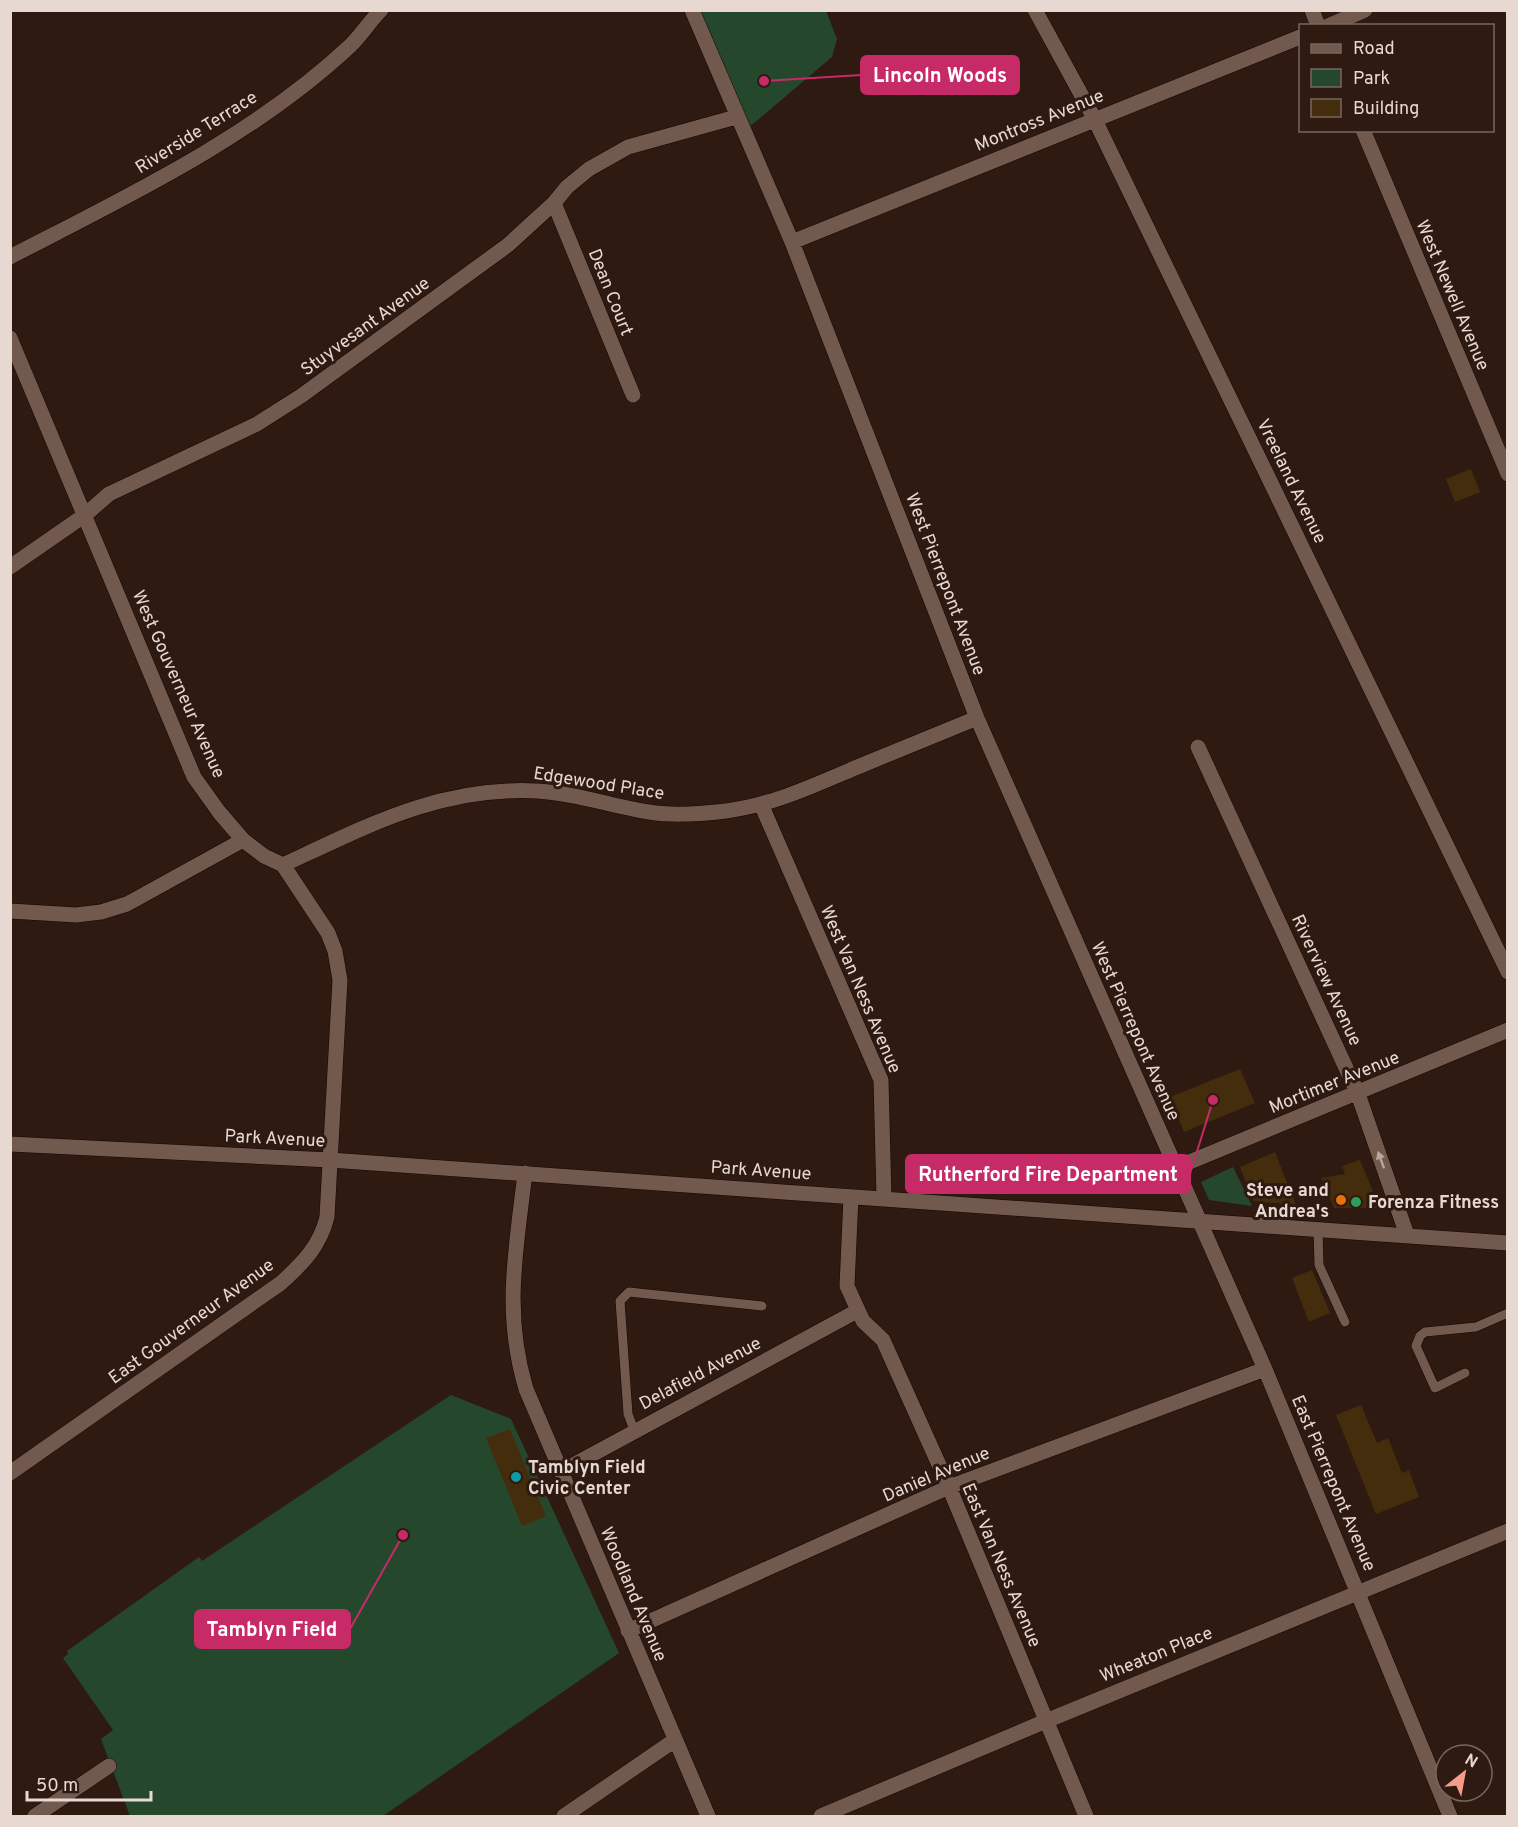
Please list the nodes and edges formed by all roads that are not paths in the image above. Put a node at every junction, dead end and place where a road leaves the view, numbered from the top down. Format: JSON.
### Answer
{"nodes":[{"id":1,"x":381,"y":10,"type":"edge"},
{"id":2,"x":692,"y":10,"type":"edge"},
{"id":3,"x":1035,"y":10,"type":"edge"},
{"id":4,"x":1365,"y":10,"type":"edge"},
{"id":5,"x":1333,"y":24,"type":"edge"},
{"id":6,"x":1299,"y":37,"type":"edge"},
{"id":7,"x":736,"y":117,"type":"junction"},
{"id":8,"x":1094,"y":118,"type":"junction"},
{"id":9,"x":1363,"y":132,"type":"edge"},
{"id":10,"x":554,"y":203,"type":"junction"},
{"id":11,"x":792,"y":242,"type":"junction"},
{"id":12,"x":10,"y":257,"type":"edge"},
{"id":13,"x":10,"y":338,"type":"edge"},
{"id":14,"x":633,"y":395,"type":"dead end"},
{"id":15,"x":1508,"y":474,"type":"edge"},
{"id":16,"x":85,"y":515,"type":"junction"},
{"id":17,"x":10,"y":567,"type":"edge"},
{"id":18,"x":977,"y":718,"type":"junction"},
{"id":19,"x":1198,"y":747,"type":"dead end"},
{"id":20,"x":761,"y":804,"type":"junction"},
{"id":21,"x":243,"y":840,"type":"junction"},
{"id":22,"x":283,"y":865,"type":"junction"},
{"id":23,"x":10,"y":911,"type":"edge"},
{"id":24,"x":1508,"y":972,"type":"edge"},
{"id":25,"x":1508,"y":1030,"type":"edge"},
{"id":26,"x":1358,"y":1094,"type":"junction"},
{"id":27,"x":10,"y":1144,"type":"edge"},
{"id":28,"x":330,"y":1160,"type":"junction"},
{"id":29,"x":1175,"y":1168,"type":"junction"},
{"id":30,"x":525,"y":1173,"type":"junction"},
{"id":31,"x":851,"y":1197,"type":"junction"},
{"id":32,"x":884,"y":1198,"type":"junction"},
{"id":33,"x":1199,"y":1219,"type":"junction"},
{"id":34,"x":1318,"y":1229,"type":"junction"},
{"id":35,"x":1407,"y":1235,"type":"junction"},
{"id":36,"x":1508,"y":1243,"type":"edge"},
{"id":37,"x":762,"y":1306,"type":"dead end"},
{"id":38,"x":857,"y":1311,"type":"junction"},
{"id":39,"x":1508,"y":1313,"type":"edge"},
{"id":40,"x":1345,"y":1322,"type":"dead end"},
{"id":41,"x":1265,"y":1369,"type":"junction"},
{"id":42,"x":1465,"y":1373,"type":"dead end"},
{"id":43,"x":634,"y":1430,"type":"junction"},
{"id":44,"x":562,"y":1471,"type":"junction"},
{"id":45,"x":10,"y":1473,"type":"edge"},
{"id":46,"x":949,"y":1487,"type":"junction"},
{"id":47,"x":1508,"y":1531,"type":"edge"},
{"id":48,"x":1359,"y":1592,"type":"junction"},
{"id":49,"x":628,"y":1631,"type":"junction"},
{"id":50,"x":1046,"y":1721,"type":"junction"},
{"id":51,"x":675,"y":1740,"type":"junction"},
{"id":52,"x":109,"y":1767,"type":"dead end"},
{"id":53,"x":36,"y":1816,"type":"edge"},
{"id":54,"x":564,"y":1816,"type":"edge"},
{"id":55,"x":708,"y":1816,"type":"edge"},
{"id":56,"x":821,"y":1816,"type":"edge"},
{"id":57,"x":1086,"y":1816,"type":"edge"},
{"id":58,"x":1450,"y":1816,"type":"edge"}],
"edges":[{"from":1,"to":12,"type":"street","name":"Riverside Terrace"},
{"from":2,"to":7,"type":"street","name":"West Pierrepont Avenue"},
{"from":3,"to":8,"type":"street","name":"Vreeland Avenue"},
{"from":4,"to":5,"type":"street"},
{"from":6,"to":8,"type":"street","name":"Montross Avenue"},
{"from":7,"to":10,"type":"street","name":"Stuyvesant Avenue"},
{"from":7,"to":11,"type":"street","name":"West Pierrepont Avenue"},
{"from":8,"to":11,"type":"street","name":"Montross Avenue"},
{"from":8,"to":24,"type":"street","name":"Vreeland Avenue"},
{"from":9,"to":15,"type":"street","name":"West Newell Avenue"},
{"from":10,"to":14,"type":"street","name":"Dean Court"},
{"from":10,"to":16,"type":"street","name":"Stuyvesant Avenue"},
{"from":11,"to":18,"type":"street","name":"West Pierrepont Avenue"},
{"from":13,"to":16,"type":"street","name":"West Gouverneur Avenue"},
{"from":16,"to":17,"type":"street","name":"Stuyvesant Avenue"},
{"from":16,"to":21,"type":"street","name":"West Gouverneur Avenue"},
{"from":18,"to":20,"type":"street","name":"Edgewood Place"},
{"from":18,"to":29,"type":"street","name":"West Pierrepont Avenue"},
{"from":19,"to":26,"type":"street","name":"Riverview Avenue"},
{"from":20,"to":22,"type":"street","name":"Edgewood Place"},
{"from":20,"to":32,"type":"street","name":"West Van Ness Avenue"},
{"from":21,"to":22,"type":"street","name":"West Gouverneur Avenue"},
{"from":21,"to":23,"type":"street"},
{"from":22,"to":28,"type":"street","name":"West Gouverneur Avenue"},
{"from":25,"to":26,"type":"street","name":"Mortimer Avenue"},
{"from":26,"to":29,"type":"street","name":"Mortimer Avenue"},
{"from":35,"to":26,"type":"street","name":"Riverview Avenue","one_way":true},
{"from":27,"to":28,"type":"street","name":"Park Avenue"},
{"from":28,"to":30,"type":"street","name":"Park Avenue"},
{"from":28,"to":45,"type":"street","name":"East Gouverneur Avenue"},
{"from":29,"to":33,"type":"street","name":"East Pierrepont Avenue"},
{"from":30,"to":31,"type":"street","name":"Park Avenue"},
{"from":30,"to":44,"type":"street","name":"Woodland Avenue"},
{"from":31,"to":32,"type":"street","name":"Park Avenue"},
{"from":31,"to":38,"type":"street","name":"East Van Ness Avenue"},
{"from":32,"to":33,"type":"street","name":"Park Avenue"},
{"from":33,"to":34,"type":"street","name":"Park Avenue"},
{"from":33,"to":41,"type":"street","name":"East Pierrepont Avenue"},
{"from":34,"to":35,"type":"street","name":"Park Avenue"},
{"from":34,"to":40,"type":"lane"},
{"from":35,"to":36,"type":"street","name":"Park Avenue"},
{"from":37,"to":43,"type":"lane"},
{"from":38,"to":43,"type":"street","name":"Delafield Avenue"},
{"from":38,"to":46,"type":"street","name":"East Van Ness Avenue"},
{"from":39,"to":42,"type":"lane"},
{"from":41,"to":46,"type":"street","name":"Daniel Avenue"},
{"from":41,"to":48,"type":"street","name":"East Pierrepont Avenue"},
{"from":43,"to":44,"type":"street","name":"Delafield Avenue"},
{"from":44,"to":49,"type":"street","name":"Woodland Avenue"},
{"from":46,"to":49,"type":"street","name":"Daniel Avenue"},
{"from":46,"to":50,"type":"street","name":"East Van Ness Avenue"},
{"from":47,"to":48,"type":"street","name":"Wheaton Place"},
{"from":48,"to":50,"type":"street","name":"Wheaton Place"},
{"from":48,"to":58,"type":"street","name":"East Pierrepont Avenue"},
{"from":49,"to":51,"type":"street","name":"Woodland Avenue"},
{"from":50,"to":56,"type":"street","name":"Wheaton Place"},
{"from":50,"to":57,"type":"street","name":"East Van Ness Avenue"},
{"from":51,"to":54,"type":"street"},
{"from":51,"to":55,"type":"street","name":"Woodland Avenue"},
{"from":52,"to":53,"type":"street"}]}
